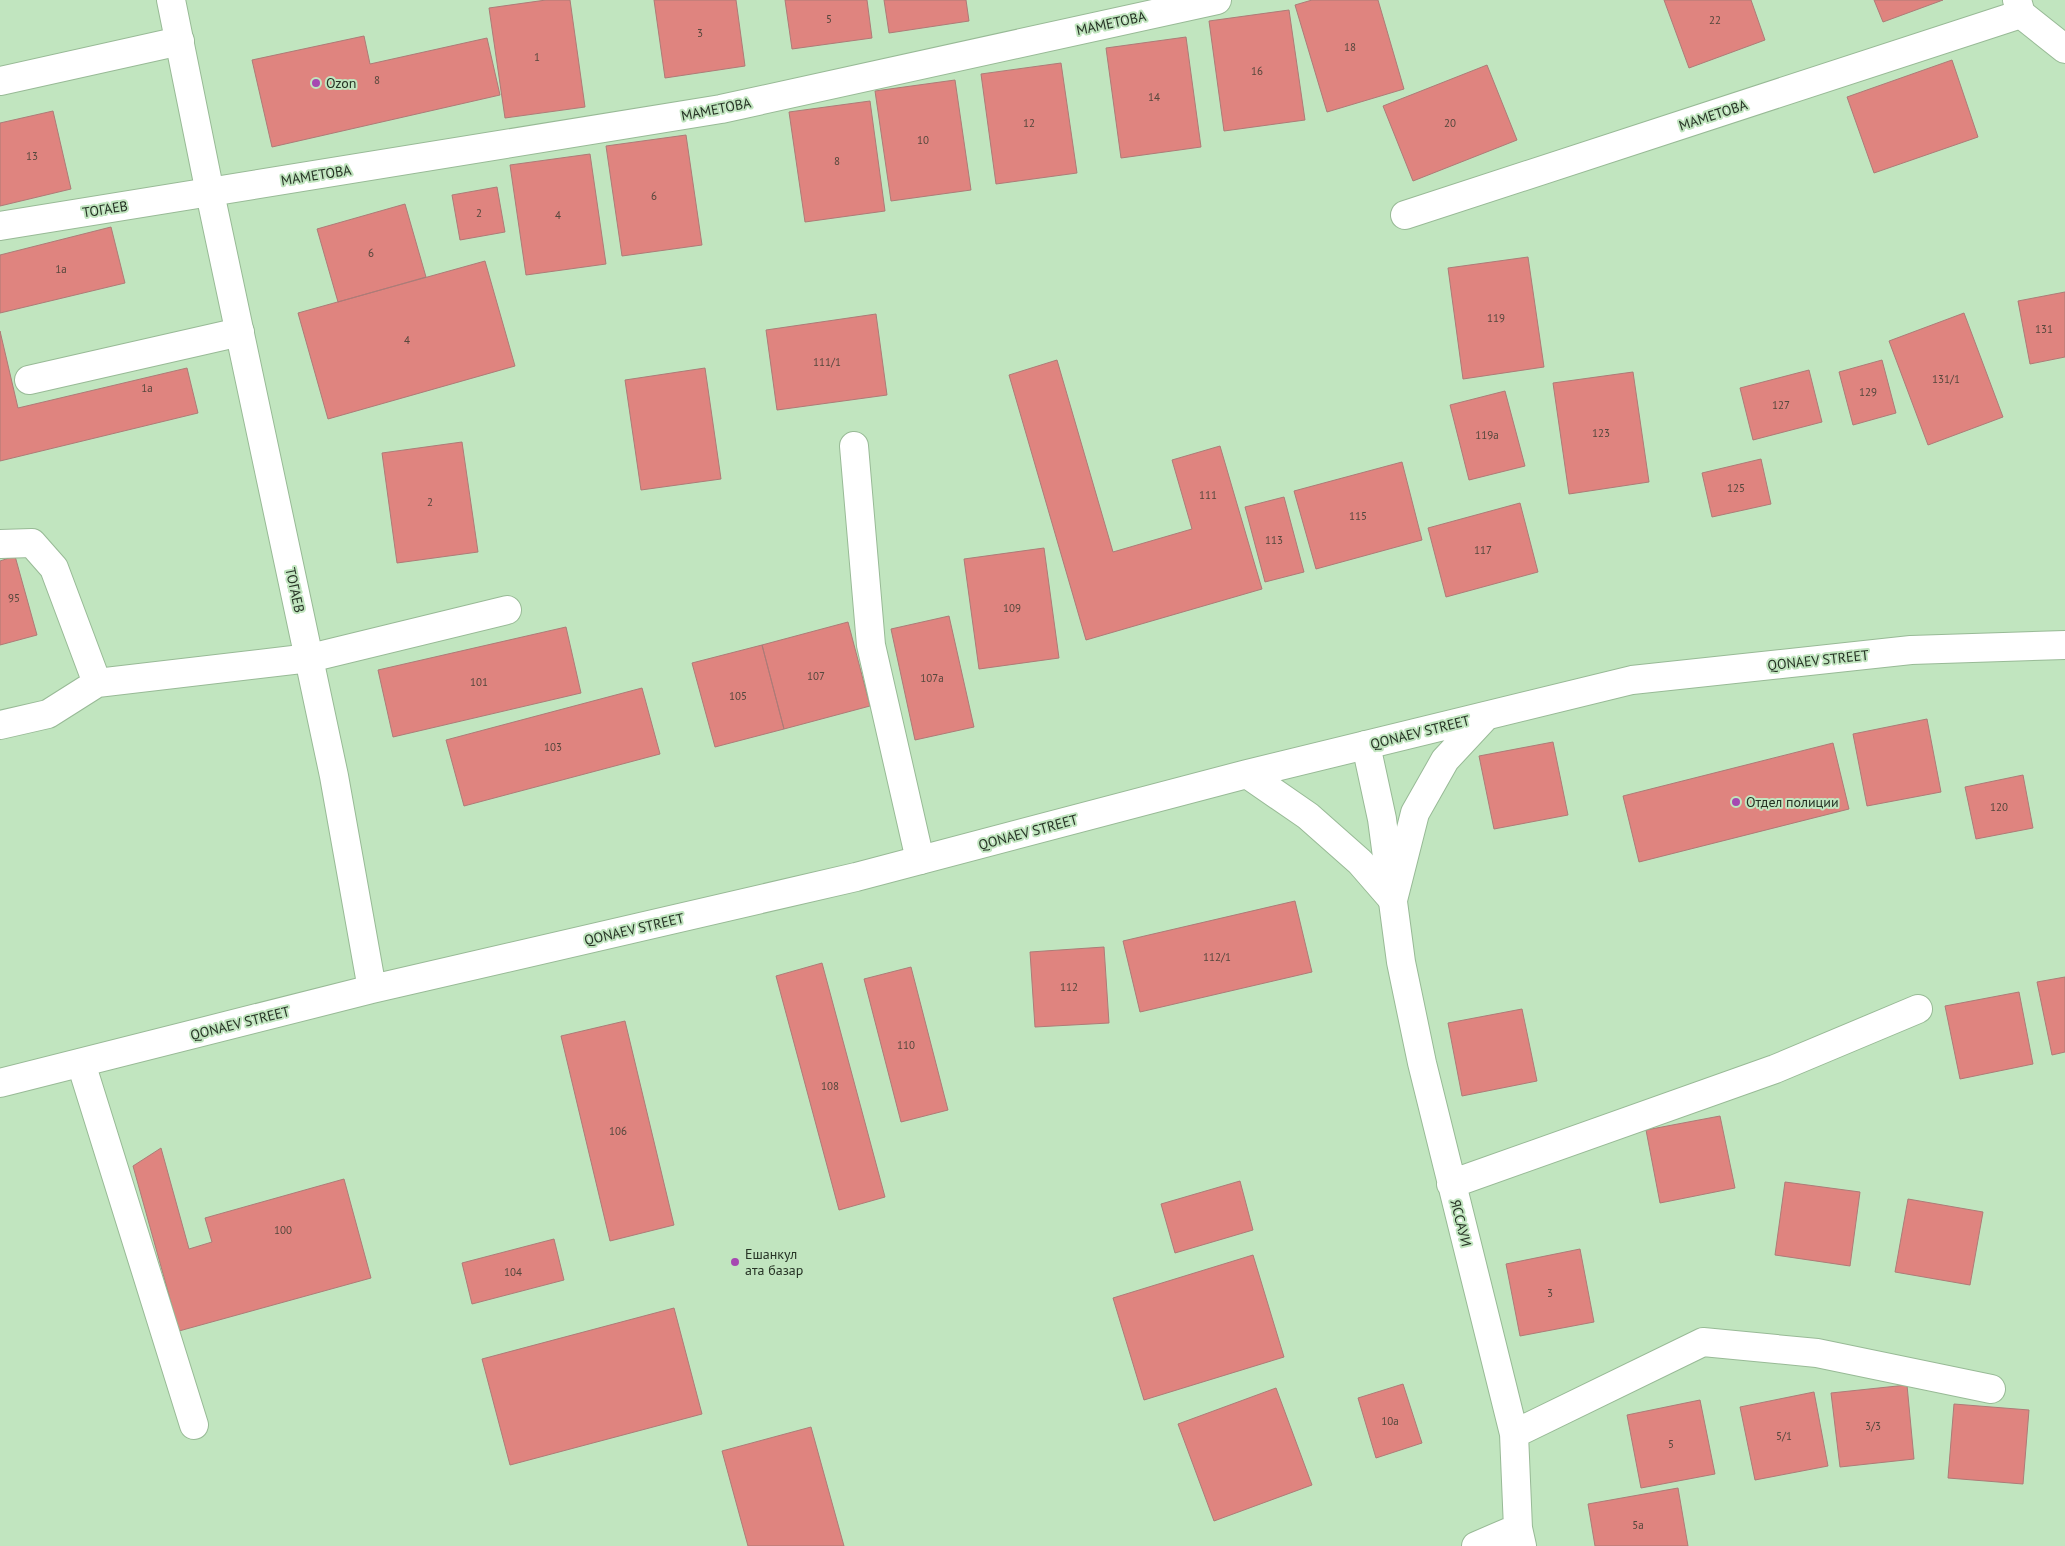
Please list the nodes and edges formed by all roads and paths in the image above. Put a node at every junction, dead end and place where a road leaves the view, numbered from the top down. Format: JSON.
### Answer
{"nodes":[{"id":1,"x":171,"y":0,"type":"edge"},
{"id":2,"x":1217,"y":0,"type":"edge"},
{"id":3,"x":2019,"y":7,"type":"edge"},
{"id":4,"x":180,"y":41,"type":"junction"},
{"id":5,"x":2065,"y":49,"type":"edge"},
{"id":6,"x":0,"y":81,"type":"edge"},
{"id":7,"x":210,"y":193,"type":"junction"},
{"id":8,"x":1405,"y":215,"type":"dead end"},
{"id":9,"x":0,"y":226,"type":"edge"},
{"id":10,"x":240,"y":332,"type":"junction"},
{"id":11,"x":29,"y":380,"type":"dead end"},
{"id":12,"x":854,"y":446,"type":"dead end"},
{"id":13,"x":0,"y":544,"type":"edge"},
{"id":14,"x":507,"y":610,"type":"dead end"},
{"id":15,"x":2065,"y":645,"type":"edge"},
{"id":16,"x":310,"y":658,"type":"junction"},
{"id":17,"x":97,"y":683,"type":"junction"},
{"id":18,"x":1486,"y":716,"type":"junction"},
{"id":19,"x":0,"y":725,"type":"edge"},
{"id":20,"x":1366,"y":745,"type":"junction"},
{"id":21,"x":1247,"y":774,"type":"junction"},
{"id":22,"x":920,"y":860,"type":"junction"},
{"id":23,"x":1393,"y":900,"type":"junction"},
{"id":24,"x":372,"y":989,"type":"junction"},
{"id":25,"x":1918,"y":1009,"type":"dead end"},
{"id":26,"x":81,"y":1063,"type":"junction"},
{"id":27,"x":0,"y":1083,"type":"edge"},
{"id":28,"x":1451,"y":1184,"type":"junction"},
{"id":29,"x":1991,"y":1389,"type":"dead end"},
{"id":30,"x":194,"y":1426,"type":"dead end"},
{"id":31,"x":1514,"y":1434,"type":"junction"},
{"id":32,"x":1520,"y":1537,"type":"edge"},
{"id":33,"x":1476,"y":1546,"type":"edge"}],
"edges":[{"from":1,"to":4,"type":"street","name":"ТОГАЕВ"},
{"from":2,"to":7,"type":"street","name":"МАМЕТОВА"},
{"from":3,"to":5,"type":"street"},
{"from":3,"to":8,"type":"street","name":"МАМЕТОВА"},
{"from":4,"to":6,"type":"street"},
{"from":4,"to":7,"type":"street","name":"ТОГАЕВ"},
{"from":7,"to":9,"type":"street","name":"ТОГАЕВ"},
{"from":7,"to":10,"type":"street","name":"ТОГАЕВ"},
{"from":10,"to":11,"type":"street"},
{"from":10,"to":16,"type":"street","name":"ТОГАЕВ"},
{"from":12,"to":22,"type":"street"},
{"from":13,"to":17,"type":"street"},
{"from":14,"to":16,"type":"street"},
{"from":15,"to":18,"type":"street","name":"QONAEV STREET"},
{"from":16,"to":17,"type":"street"},
{"from":16,"to":24,"type":"street","name":"ТОГАЕВ"},
{"from":17,"to":19,"type":"street"},
{"from":18,"to":20,"type":"street","name":"QONAEV STREET"},
{"from":18,"to":23,"type":"street"},
{"from":20,"to":21,"type":"street","name":"QONAEV STREET"},
{"from":20,"to":23,"type":"street","name":"ЯССАУИ"},
{"from":21,"to":22,"type":"street","name":"QONAEV STREET"},
{"from":21,"to":23,"type":"street"},
{"from":22,"to":24,"type":"street","name":"QONAEV STREET"},
{"from":23,"to":28,"type":"street","name":"ЯССАУИ"},
{"from":24,"to":26,"type":"street","name":"QONAEV STREET"},
{"from":25,"to":28,"type":"street"},
{"from":26,"to":27,"type":"street","name":"QONAEV STREET"},
{"from":26,"to":30,"type":"street"},
{"from":28,"to":31,"type":"street","name":"ЯССАУИ"},
{"from":29,"to":31,"type":"street"},
{"from":31,"to":32,"type":"street","name":"ЯССАУИ"},
{"from":32,"to":33,"type":"street"}]}
